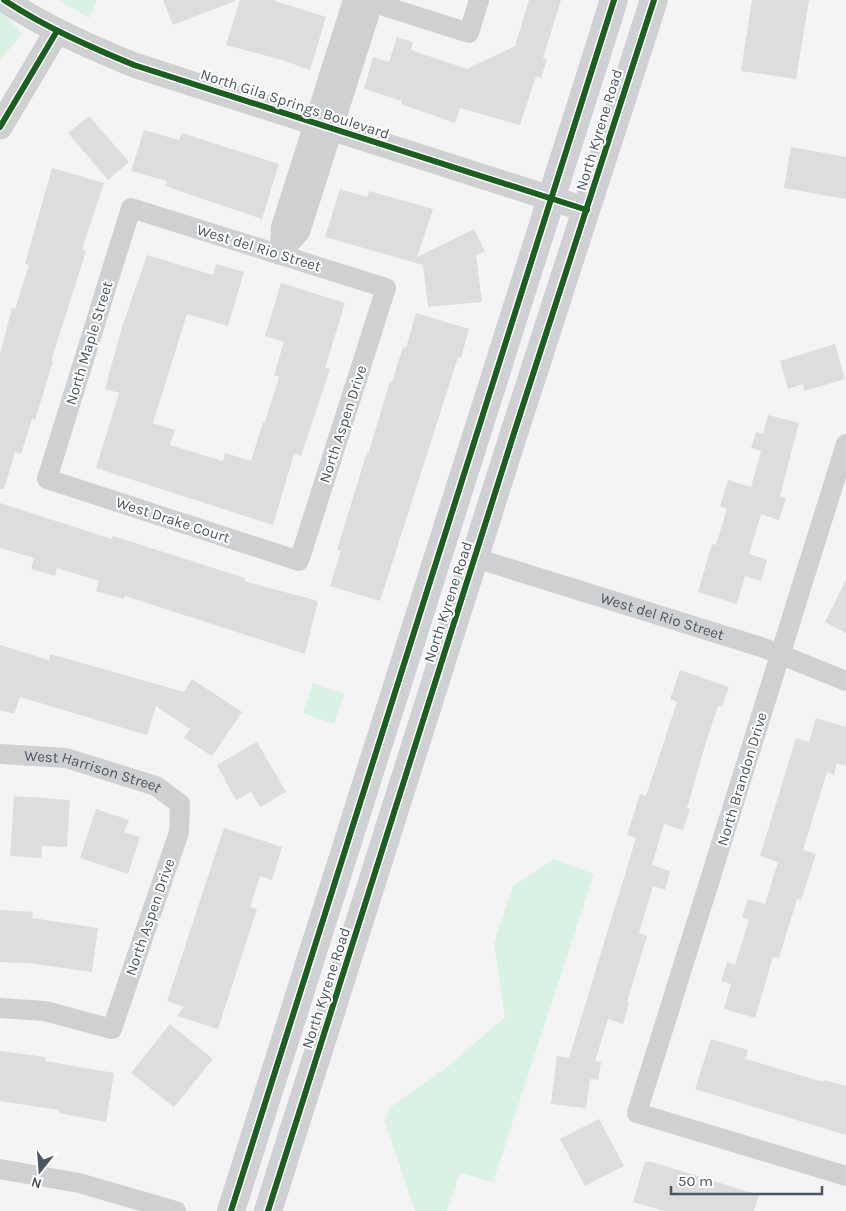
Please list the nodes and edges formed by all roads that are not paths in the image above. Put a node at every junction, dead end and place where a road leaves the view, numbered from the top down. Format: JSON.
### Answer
{"nodes":[{"id":1,"x":4,"y":0,"type":"edge"},
{"id":2,"x":353,"y":0,"type":"edge"},
{"id":3,"x":479,"y":0,"type":"edge"},
{"id":4,"x":614,"y":0,"type":"edge"},
{"id":5,"x":654,"y":0,"type":"edge"},
{"id":6,"x":369,"y":1,"type":"edge"},
{"id":7,"x":57,"y":31,"type":"junction"},
{"id":8,"x":0,"y":127,"type":"edge"},
{"id":9,"x":324,"y":127,"type":"junction"},
{"id":10,"x":553,"y":199,"type":"junction"},
{"id":11,"x":131,"y":208,"type":"joint"},
{"id":12,"x":587,"y":210,"type":"junction"},
{"id":13,"x":280,"y":255,"type":"junction"},
{"id":14,"x":386,"y":288,"type":"joint"},
{"id":15,"x":846,"y":444,"type":"edge"},
{"id":16,"x":48,"y":479,"type":"joint"},
{"id":17,"x":475,"y":558,"type":"junction"},
{"id":18,"x":299,"y":561,"type":"joint"},
{"id":19,"x":780,"y":654,"type":"junction"},
{"id":20,"x":846,"y":682,"type":"edge"},
{"id":21,"x":0,"y":754,"type":"edge"},
{"id":22,"x":180,"y":804,"type":"joint"},
{"id":23,"x":0,"y":1008,"type":"edge"},
{"id":24,"x":0,"y":1169,"type":"edge"},
{"id":25,"x":846,"y":1176,"type":"edge"},
{"id":26,"x":176,"y":1211,"type":"edge"},
{"id":27,"x":231,"y":1211,"type":"edge"},
{"id":28,"x":268,"y":1211,"type":"edge"}],
"edges":[{"from":1,"to":7,"type":"street","name":"North Gila Springs Boulevard"},
{"from":2,"to":9,"type":"street"},
{"from":3,"to":6,"type":"street"},
{"from":4,"to":10,"type":"main road","name":"North Kyrene Road"},
{"from":5,"to":12,"type":"main road","name":"North Kyrene Road"},
{"from":6,"to":9,"type":"street"},
{"from":7,"to":8,"type":"street"},
{"from":7,"to":9,"type":"street","name":"North Gila Springs Boulevard"},
{"from":9,"to":10,"type":"street","name":"North Gila Springs Boulevard"},
{"from":9,"to":13,"type":"street"},
{"from":10,"to":12,"type":"street","name":"North Gila Springs Boulevard"},
{"from":10,"to":27,"type":"main road","name":"North Kyrene Road"},
{"from":11,"to":13,"type":"street","name":"West del Rio Street"},
{"from":11,"to":16,"type":"street","name":"North Maple Street"},
{"from":12,"to":17,"type":"main road","name":"North Kyrene Road"},
{"from":13,"to":14,"type":"street","name":"West del Rio Street"},
{"from":14,"to":18,"type":"street","name":"North Aspen Drive"},
{"from":15,"to":19,"type":"street","name":"North Brandon Drive"},
{"from":16,"to":18,"type":"street","name":"West Drake Court"},
{"from":17,"to":19,"type":"street","name":"West del Rio Street"},
{"from":17,"to":28,"type":"main road","name":"North Kyrene Road"},
{"from":19,"to":20,"type":"street","name":"West del Rio Street"},
{"from":19,"to":25,"type":"street","name":"North Brandon Drive"},
{"from":21,"to":22,"type":"street","name":"West Harrison Street"},
{"from":22,"to":23,"type":"street","name":"North Aspen Drive"},
{"from":24,"to":26,"type":"street"}]}
